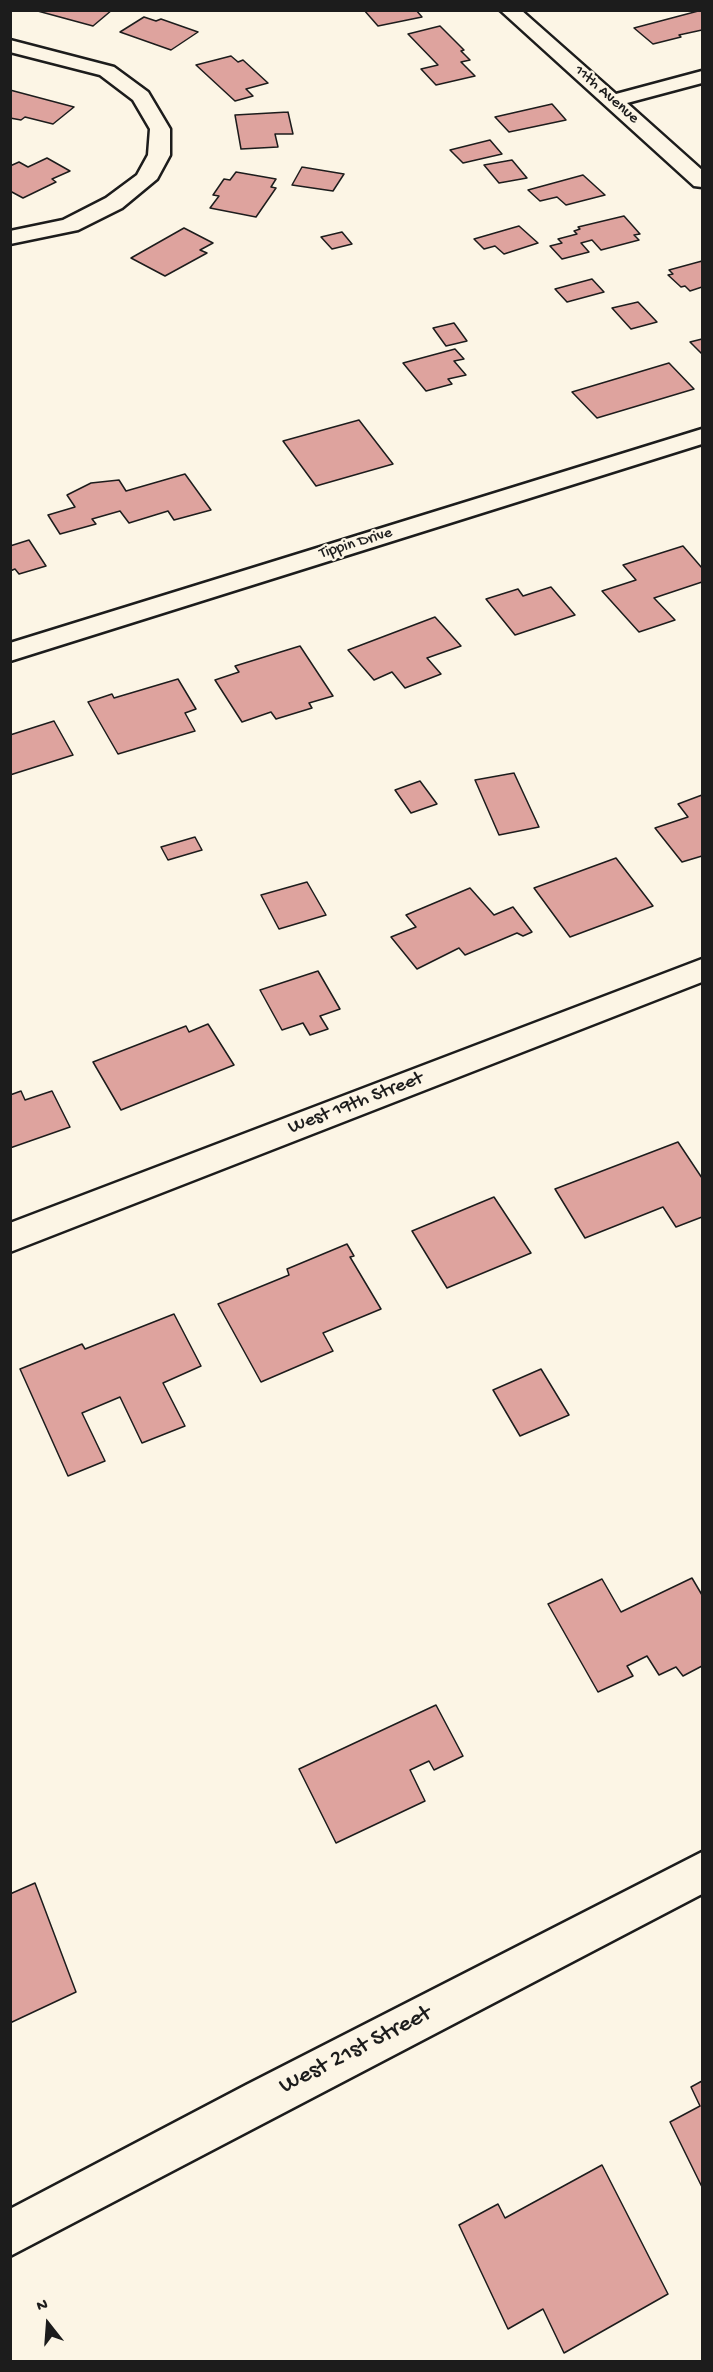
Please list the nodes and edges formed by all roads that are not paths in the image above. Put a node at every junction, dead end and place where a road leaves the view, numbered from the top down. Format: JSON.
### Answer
{"nodes":[{"id":1,"x":509,"y":10,"type":"edge"},
{"id":2,"x":10,"y":46,"type":"edge"},
{"id":3,"x":702,"y":77,"type":"edge"},
{"id":4,"x":612,"y":100,"type":"junction"},
{"id":5,"x":702,"y":181,"type":"edge"},
{"id":6,"x":10,"y":238,"type":"edge"},
{"id":7,"x":702,"y":436,"type":"edge"},
{"id":8,"x":10,"y":652,"type":"edge"},
{"id":9,"x":702,"y":970,"type":"edge"},
{"id":10,"x":10,"y":1238,"type":"edge"},
{"id":11,"x":702,"y":1872,"type":"edge"},
{"id":12,"x":10,"y":2234,"type":"edge"}],
"edges":[{"from":1,"to":4,"type":"street","name":"11th Avenue"},
{"from":2,"to":6,"type":"street"},
{"from":3,"to":4,"type":"street"},
{"from":4,"to":5,"type":"street","name":"11th Avenue"},
{"from":7,"to":8,"type":"street","name":"Tippin Drive"},
{"from":9,"to":10,"type":"street","name":"West 19th Street"},
{"from":11,"to":12,"type":"street","name":"West 21st Street"}]}
